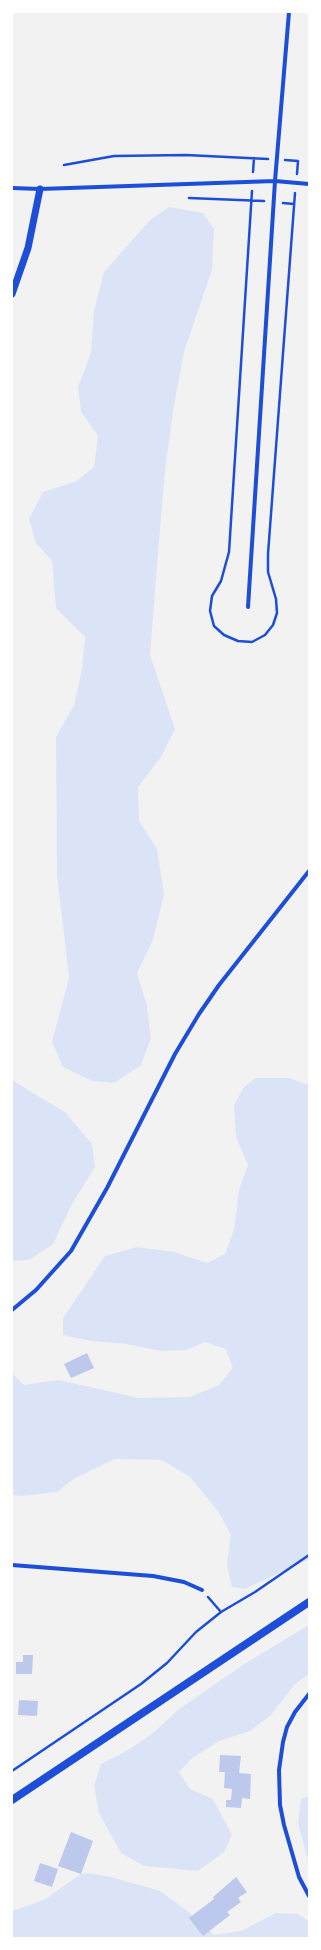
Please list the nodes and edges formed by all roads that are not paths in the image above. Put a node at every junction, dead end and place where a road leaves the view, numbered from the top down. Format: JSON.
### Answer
{"nodes":[{"id":1,"x":289,"y":12,"type":"edge"},
{"id":2,"x":275,"y":181,"type":"junction"},
{"id":3,"x":309,"y":184,"type":"edge"},
{"id":4,"x":12,"y":188,"type":"edge"},
{"id":5,"x":40,"y":189,"type":"junction"},
{"id":6,"x":12,"y":294,"type":"edge"},
{"id":7,"x":248,"y":607,"type":"dead end"},
{"id":8,"x":309,"y":871,"type":"edge"},
{"id":9,"x":12,"y":1310,"type":"edge"},
{"id":10,"x":12,"y":1565,"type":"edge"},
{"id":11,"x":202,"y":1590,"type":"road end"},
{"id":12,"x":309,"y":1602,"type":"edge"},
{"id":13,"x":309,"y":1694,"type":"edge"},
{"id":14,"x":12,"y":1800,"type":"edge"},
{"id":15,"x":309,"y":1896,"type":"edge"}],
"edges":[{"from":1,"to":2,"type":"street"},
{"from":2,"to":3,"type":"street"},
{"from":2,"to":5,"type":"street"},
{"from":2,"to":7,"type":"street"},
{"from":4,"to":5,"type":"street"},
{"from":5,"to":6,"type":"street"},
{"from":8,"to":9,"type":"street"},
{"from":10,"to":11,"type":"street"},
{"from":12,"to":14,"type":"main road"},
{"from":13,"to":15,"type":"street"}]}
